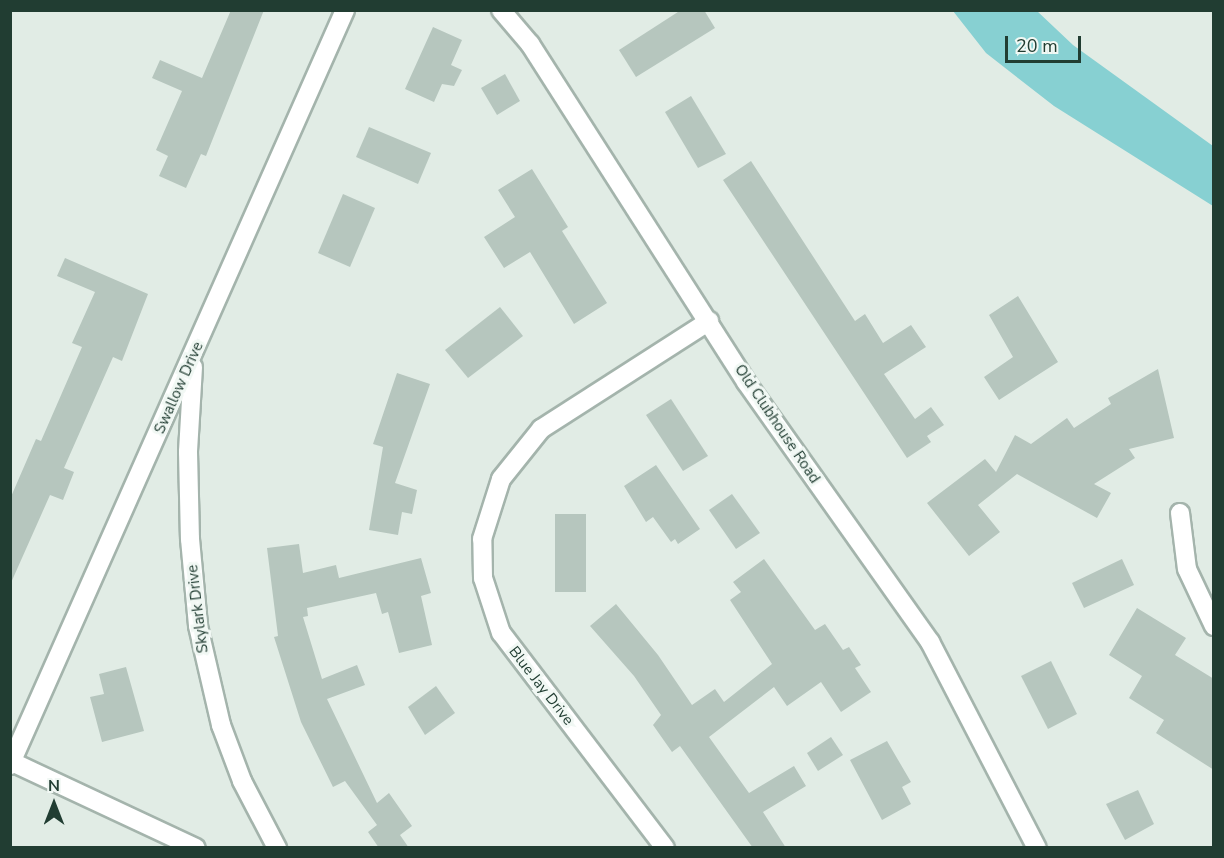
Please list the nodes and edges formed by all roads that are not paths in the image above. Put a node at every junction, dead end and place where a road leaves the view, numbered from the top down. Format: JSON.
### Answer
{"nodes":[{"id":1,"x":345,"y":10,"type":"edge"},
{"id":2,"x":501,"y":10,"type":"edge"},
{"id":3,"x":709,"y":321,"type":"junction"},
{"id":4,"x":193,"y":356,"type":"junction"},
{"id":5,"x":1180,"y":513,"type":"dead end"},
{"id":6,"x":1214,"y":626,"type":"edge"},
{"id":7,"x":11,"y":763,"type":"edge"},
{"id":8,"x":196,"y":848,"type":"edge"},
{"id":9,"x":277,"y":848,"type":"edge"},
{"id":10,"x":665,"y":848,"type":"edge"},
{"id":11,"x":1037,"y":848,"type":"edge"}],
"edges":[{"from":1,"to":4,"type":"street","name":"Swallow Drive"},
{"from":2,"to":3,"type":"street","name":"Old Clubhouse Road"},
{"from":3,"to":10,"type":"street","name":"Blue Jay Drive"},
{"from":3,"to":11,"type":"street","name":"Old Clubhouse Road"},
{"from":4,"to":7,"type":"street","name":"Swallow Drive"},
{"from":4,"to":9,"type":"street","name":"Skylark Drive"},
{"from":5,"to":6,"type":"street"},
{"from":7,"to":8,"type":"street"}]}
